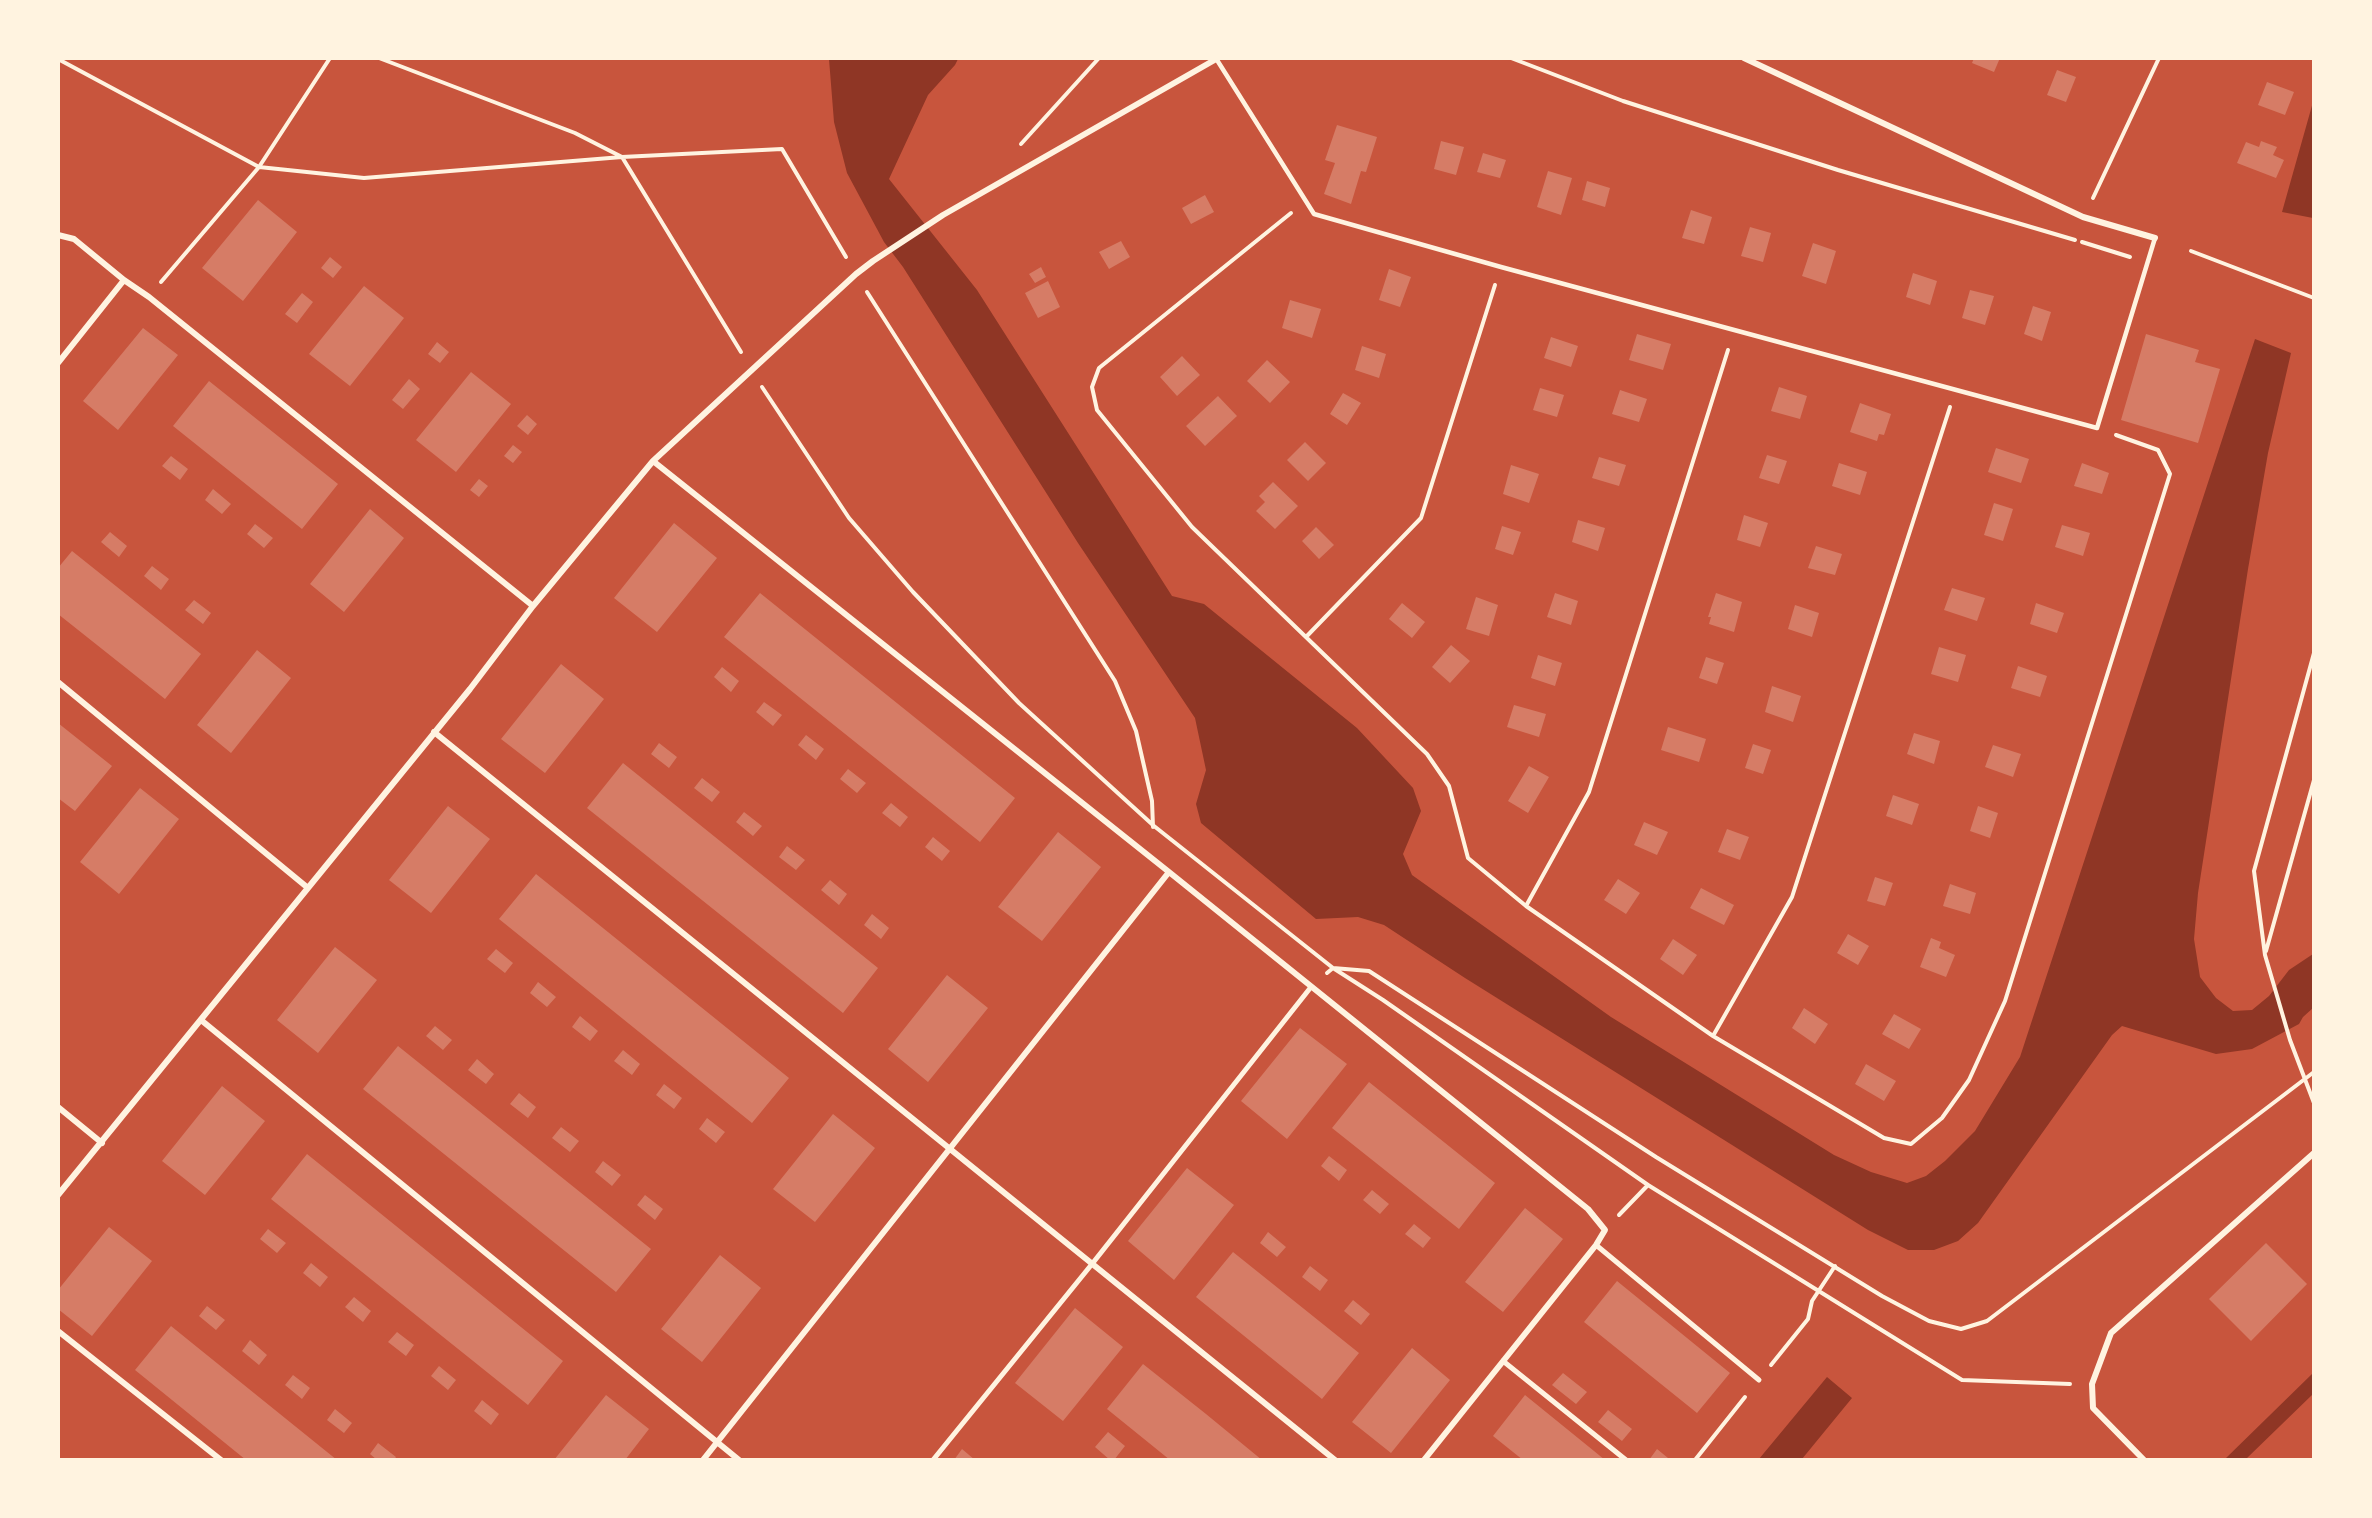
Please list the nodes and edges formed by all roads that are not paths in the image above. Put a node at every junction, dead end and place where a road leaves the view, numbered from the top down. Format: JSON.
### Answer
{"nodes":[{"id":1,"x":1744,"y":58,"type":"edge"},
{"id":2,"x":1218,"y":59,"type":"edge"},
{"id":3,"x":58,"y":236,"type":"edge"},
{"id":4,"x":2155,"y":238,"type":"joint"},
{"id":5,"x":124,"y":280,"type":"junction"},
{"id":6,"x":58,"y":363,"type":"edge"},
{"id":7,"x":653,"y":461,"type":"junction"},
{"id":8,"x":533,"y":606,"type":"junction"},
{"id":9,"x":58,"y":682,"type":"edge"},
{"id":10,"x":435,"y":732,"type":"junction"},
{"id":11,"x":1169,"y":872,"type":"junction"},
{"id":12,"x":308,"y":888,"type":"junction"},
{"id":13,"x":1311,"y":987,"type":"junction"},
{"id":14,"x":201,"y":1020,"type":"junction"},
{"id":15,"x":58,"y":1107,"type":"edge"},
{"id":16,"x":102,"y":1143,"type":"junction"},
{"id":17,"x":949,"y":1149,"type":"junction"},
{"id":18,"x":2313,"y":1154,"type":"edge"},
{"id":19,"x":58,"y":1195,"type":"edge"},
{"id":20,"x":1596,"y":1245,"type":"junction"},
{"id":21,"x":1092,"y":1264,"type":"junction"},
{"id":22,"x":58,"y":1331,"type":"edge"},
{"id":23,"x":1503,"y":1361,"type":"junction"},
{"id":24,"x":1759,"y":1380,"type":"dead end"},
{"id":25,"x":717,"y":1442,"type":"junction"},
{"id":26,"x":221,"y":1460,"type":"edge"},
{"id":27,"x":703,"y":1460,"type":"edge"},
{"id":28,"x":739,"y":1460,"type":"edge"},
{"id":29,"x":933,"y":1460,"type":"edge"},
{"id":30,"x":1335,"y":1460,"type":"edge"},
{"id":31,"x":1424,"y":1460,"type":"edge"},
{"id":32,"x":1626,"y":1460,"type":"edge"},
{"id":33,"x":2144,"y":1460,"type":"edge"}],
"edges":[{"from":1,"to":4,"type":"street"},
{"from":2,"to":4,"type":"lane"},
{"from":2,"to":7,"type":"street"},
{"from":3,"to":5,"type":"street"},
{"from":5,"to":6,"type":"street"},
{"from":5,"to":8,"type":"street"},
{"from":7,"to":8,"type":"street"},
{"from":7,"to":11,"type":"street"},
{"from":8,"to":10,"type":"street"},
{"from":9,"to":12,"type":"street"},
{"from":10,"to":12,"type":"street"},
{"from":10,"to":17,"type":"street"},
{"from":11,"to":13,"type":"street"},
{"from":11,"to":17,"type":"street"},
{"from":12,"to":14,"type":"street"},
{"from":13,"to":20,"type":"street"},
{"from":13,"to":21,"type":"street"},
{"from":14,"to":16,"type":"street"},
{"from":14,"to":25,"type":"street"},
{"from":15,"to":16,"type":"street"},
{"from":16,"to":19,"type":"street"},
{"from":17,"to":21,"type":"street"},
{"from":17,"to":25,"type":"street"},
{"from":18,"to":33,"type":"street"},
{"from":20,"to":23,"type":"street"},
{"from":20,"to":24,"type":"street"},
{"from":21,"to":29,"type":"street"},
{"from":21,"to":30,"type":"street"},
{"from":22,"to":26,"type":"street"},
{"from":23,"to":31,"type":"street"},
{"from":23,"to":32,"type":"street"},
{"from":25,"to":27,"type":"street"},
{"from":25,"to":28,"type":"street"}]}
